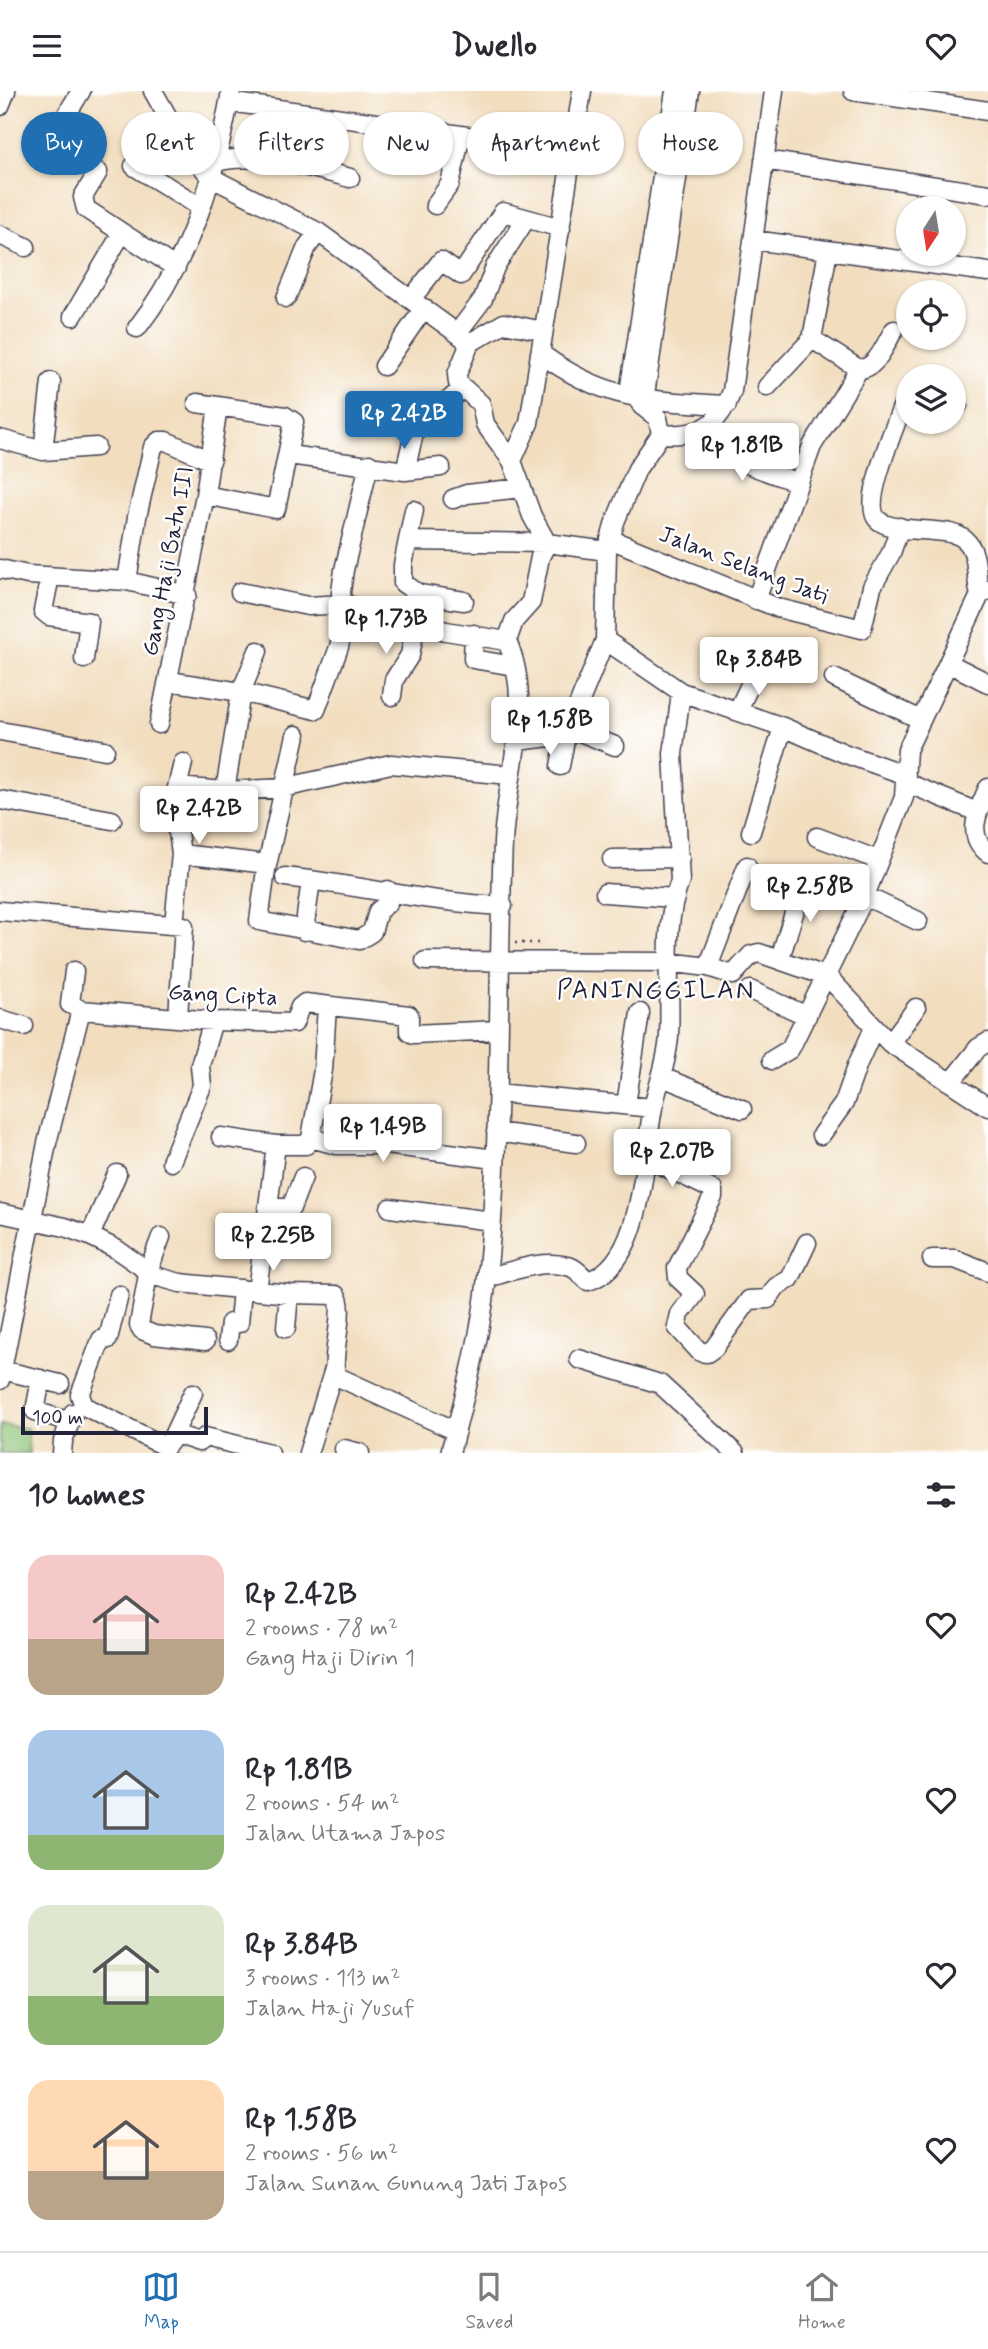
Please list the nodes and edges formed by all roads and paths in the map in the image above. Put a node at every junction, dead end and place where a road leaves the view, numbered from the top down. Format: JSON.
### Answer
{"nodes":[{"id":1,"x":6,"y":91,"type":"edge"},
{"id":2,"x":81,"y":91,"type":"edge"},
{"id":3,"x":153,"y":91,"type":"edge"},
{"id":4,"x":582,"y":91,"type":"edge"},
{"id":5,"x":675,"y":91,"type":"edge"},
{"id":6,"x":690,"y":91,"type":"edge"},
{"id":7,"x":774,"y":91,"type":"edge"},
{"id":8,"x":853,"y":91,"type":"edge"},
{"id":9,"x":230,"y":96,"type":"edge"},
{"id":10,"x":0,"y":107,"type":"edge"},
{"id":11,"x":988,"y":111,"type":"edge"},
{"id":12,"x":68,"y":112,"type":"edge"},
{"id":13,"x":165,"y":112,"type":"edge"},
{"id":14,"x":579,"y":112,"type":"edge"},
{"id":15,"x":0,"y":119,"type":"edge"},
{"id":16,"x":461,"y":135,"type":"junction"},
{"id":17,"x":467,"y":136,"type":"edge"},
{"id":18,"x":220,"y":142,"type":"edge"},
{"id":19,"x":764,"y":160,"type":"junction"},
{"id":20,"x":220,"y":167,"type":"edge"},
{"id":21,"x":220,"y":174,"type":"edge"},
{"id":22,"x":96,"y":175,"type":"edge"},
{"id":23,"x":150,"y":175,"type":"edge"},
{"id":24,"x":212,"y":175,"type":"edge"},
{"id":25,"x":569,"y":175,"type":"edge"},
{"id":26,"x":350,"y":178,"type":"dead end"},
{"id":27,"x":988,"y":194,"type":"edge"},
{"id":28,"x":435,"y":205,"type":"dead end"},
{"id":29,"x":200,"y":206,"type":"junction"},
{"id":30,"x":526,"y":219,"type":"junction"},
{"id":31,"x":661,"y":227,"type":"junction"},
{"id":32,"x":561,"y":228,"type":"junction"},
{"id":33,"x":318,"y":232,"type":"junction"},
{"id":34,"x":122,"y":233,"type":"junction"},
{"id":35,"x":0,"y":235,"type":"edge"},
{"id":36,"x":753,"y":240,"type":"junction"},
{"id":37,"x":26,"y":247,"type":"dead end"},
{"id":38,"x":828,"y":251,"type":"junction"},
{"id":39,"x":176,"y":268,"type":"junction"},
{"id":40,"x":988,"y":272,"type":"edge"},
{"id":41,"x":286,"y":298,"type":"dead end"},
{"id":42,"x":418,"y":303,"type":"junction"},
{"id":43,"x":73,"y":316,"type":"dead end"},
{"id":44,"x":137,"y":328,"type":"dead end"},
{"id":45,"x":894,"y":330,"type":"dead end"},
{"id":46,"x":543,"y":331,"type":"junction"},
{"id":47,"x":463,"y":338,"type":"junction"},
{"id":48,"x":812,"y":339,"type":"junction"},
{"id":49,"x":540,"y":353,"type":"junction"},
{"id":50,"x":384,"y":366,"type":"dead end"},
{"id":51,"x":859,"y":369,"type":"junction"},
{"id":52,"x":51,"y":382,"type":"dead end"},
{"id":53,"x":767,"y":387,"type":"dead end"},
{"id":54,"x":463,"y":388,"type":"junction"},
{"id":55,"x":637,"y":399,"type":"junction"},
{"id":56,"x":197,"y":403,"type":"dead end"},
{"id":57,"x":727,"y":405,"type":"junction"},
{"id":58,"x":218,"y":406,"type":"junction"},
{"id":59,"x":896,"y":424,"type":"edge"},
{"id":60,"x":696,"y":433,"type":"junction"},
{"id":61,"x":661,"y":434,"type":"junction"},
{"id":62,"x":0,"y":439,"type":"edge"},
{"id":63,"x":96,"y":447,"type":"dead end"},
{"id":64,"x":43,"y":451,"type":"junction"},
{"id":65,"x":289,"y":455,"type":"junction"},
{"id":66,"x":211,"y":461,"type":"junction"},
{"id":67,"x":512,"y":461,"type":"junction"},
{"id":68,"x":369,"y":464,"type":"junction"},
{"id":69,"x":441,"y":467,"type":"dead end"},
{"id":70,"x":405,"y":471,"type":"junction"},
{"id":71,"x":799,"y":483,"type":"junction"},
{"id":72,"x":521,"y":488,"type":"junction"},
{"id":73,"x":205,"y":495,"type":"junction"},
{"id":74,"x":453,"y":499,"type":"dead end"},
{"id":75,"x":414,"y":510,"type":"dead end"},
{"id":76,"x":900,"y":527,"type":"junction"},
{"id":77,"x":408,"y":541,"type":"junction"},
{"id":78,"x":547,"y":543,"type":"junction"},
{"id":79,"x":608,"y":545,"type":"junction"},
{"id":80,"x":0,"y":569,"type":"edge"},
{"id":81,"x":50,"y":576,"type":"junction"},
{"id":82,"x":127,"y":581,"type":"junction"},
{"id":83,"x":240,"y":591,"type":"dead end"},
{"id":84,"x":985,"y":591,"type":"edge"},
{"id":85,"x":187,"y":595,"type":"junction"},
{"id":86,"x":756,"y":600,"type":"junction"},
{"id":87,"x":464,"y":601,"type":"dead end"},
{"id":88,"x":342,"y":604,"type":"junction"},
{"id":89,"x":416,"y":623,"type":"junction"},
{"id":90,"x":474,"y":635,"type":"junction"},
{"id":91,"x":605,"y":640,"type":"junction"},
{"id":92,"x":507,"y":641,"type":"junction"},
{"id":93,"x":258,"y":651,"type":"dead end"},
{"id":94,"x":764,"y":655,"type":"dead end"},
{"id":95,"x":84,"y":659,"type":"dead end"},
{"id":96,"x":948,"y":663,"type":"junction"},
{"id":97,"x":514,"y":666,"type":"junction"},
{"id":98,"x":834,"y":678,"type":"dead end"},
{"id":99,"x":169,"y":681,"type":"junction"},
{"id":100,"x":988,"y":683,"type":"edge"},
{"id":101,"x":241,"y":692,"type":"junction"},
{"id":102,"x":681,"y":692,"type":"junction"},
{"id":103,"x":392,"y":696,"type":"dead end"},
{"id":104,"x":738,"y":710,"type":"junction"},
{"id":105,"x":919,"y":719,"type":"junction"},
{"id":106,"x":159,"y":724,"type":"dead end"},
{"id":107,"x":783,"y":727,"type":"junction"},
{"id":108,"x":0,"y":730,"type":"edge"},
{"id":109,"x":568,"y":731,"type":"junction"},
{"id":110,"x":296,"y":735,"type":"dead end"},
{"id":111,"x":517,"y":741,"type":"junction"},
{"id":112,"x":615,"y":746,"type":"dead end"},
{"id":113,"x":105,"y":750,"type":"dead end"},
{"id":114,"x":183,"y":763,"type":"dead end"},
{"id":115,"x":560,"y":766,"type":"dead end"},
{"id":116,"x":510,"y":775,"type":"junction"},
{"id":117,"x":906,"y":779,"type":"junction"},
{"id":118,"x":177,"y":787,"type":"junction"},
{"id":119,"x":284,"y":787,"type":"junction"},
{"id":120,"x":988,"y":788,"type":"edge"},
{"id":121,"x":225,"y":791,"type":"junction"},
{"id":122,"x":0,"y":800,"type":"edge"},
{"id":123,"x":977,"y":812,"type":"junction"},
{"id":124,"x":111,"y":820,"type":"dead end"},
{"id":125,"x":751,"y":832,"type":"dead end"},
{"id":126,"x":817,"y":837,"type":"dead end"},
{"id":127,"x":988,"y":853,"type":"edge"},
{"id":128,"x":180,"y":854,"type":"junction"},
{"id":129,"x":680,"y":858,"type":"junction"},
{"id":130,"x":612,"y":859,"type":"dead end"},
{"id":131,"x":878,"y":860,"type":"junction"},
{"id":132,"x":267,"y":864,"type":"junction"},
{"id":133,"x":747,"y":866,"type":"dead end"},
{"id":134,"x":285,"y":877,"type":"dead end"},
{"id":135,"x":805,"y":878,"type":"dead end"},
{"id":136,"x":311,"y":880,"type":"junction"},
{"id":137,"x":388,"y":890,"type":"junction"},
{"id":138,"x":606,"y":894,"type":"dead end"},
{"id":139,"x":865,"y":896,"type":"junction"},
{"id":140,"x":674,"y":898,"type":"junction"},
{"id":141,"x":503,"y":906,"type":"junction"},
{"id":142,"x":0,"y":911,"type":"edge"},
{"id":143,"x":918,"y":921,"type":"dead end"},
{"id":144,"x":174,"y":924,"type":"junction"},
{"id":145,"x":304,"y":931,"type":"junction"},
{"id":146,"x":501,"y":943,"type":"junction"},
{"id":147,"x":543,"y":943,"type":"dead end"},
{"id":148,"x":779,"y":958,"type":"junction"},
{"id":149,"x":425,"y":961,"type":"dead end"},
{"id":150,"x":500,"y":962,"type":"junction"},
{"id":151,"x":668,"y":962,"type":"junction"},
{"id":152,"x":708,"y":967,"type":"junction"},
{"id":153,"x":74,"y":971,"type":"dead end"},
{"id":154,"x":828,"y":977,"type":"junction"},
{"id":155,"x":750,"y":990,"type":"dead end"},
{"id":156,"x":327,"y":1006,"type":"junction"},
{"id":157,"x":916,"y":1008,"type":"dead end"},
{"id":158,"x":81,"y":1010,"type":"junction"},
{"id":159,"x":640,"y":1013,"type":"dead end"},
{"id":160,"x":807,"y":1016,"type":"junction"},
{"id":161,"x":178,"y":1017,"type":"junction"},
{"id":162,"x":0,"y":1019,"type":"edge"},
{"id":163,"x":213,"y":1021,"type":"junction"},
{"id":164,"x":24,"y":1026,"type":"dead end"},
{"id":165,"x":874,"y":1028,"type":"junction"},
{"id":166,"x":499,"y":1030,"type":"junction"},
{"id":167,"x":891,"y":1042,"type":"junction"},
{"id":168,"x":988,"y":1042,"type":"edge"},
{"id":169,"x":772,"y":1060,"type":"dead end"},
{"id":170,"x":662,"y":1077,"type":"junction"},
{"id":171,"x":951,"y":1082,"type":"junction"},
{"id":172,"x":498,"y":1093,"type":"junction"},
{"id":173,"x":626,"y":1105,"type":"junction"},
{"id":174,"x":988,"y":1107,"type":"edge"},
{"id":175,"x":653,"y":1108,"type":"junction"},
{"id":176,"x":742,"y":1109,"type":"dead end"},
{"id":177,"x":496,"y":1132,"type":"junction"},
{"id":178,"x":821,"y":1135,"type":"dead end"},
{"id":179,"x":221,"y":1137,"type":"dead end"},
{"id":180,"x":311,"y":1138,"type":"junction"},
{"id":181,"x":576,"y":1143,"type":"dead end"},
{"id":182,"x":276,"y":1145,"type":"junction"},
{"id":183,"x":647,"y":1158,"type":"junction"},
{"id":184,"x":495,"y":1159,"type":"junction"},
{"id":185,"x":171,"y":1162,"type":"dead end"},
{"id":186,"x":117,"y":1174,"type":"dead end"},
{"id":187,"x":303,"y":1177,"type":"dead end"},
{"id":188,"x":269,"y":1208,"type":"junction"},
{"id":189,"x":390,"y":1208,"type":"dead end"},
{"id":190,"x":0,"y":1213,"type":"edge"},
{"id":191,"x":33,"y":1220,"type":"junction"},
{"id":192,"x":492,"y":1221,"type":"junction"},
{"id":193,"x":90,"y":1236,"type":"junction"},
{"id":194,"x":160,"y":1237,"type":"dead end"},
{"id":195,"x":807,"y":1243,"type":"dead end"},
{"id":196,"x":932,"y":1259,"type":"dead end"},
{"id":197,"x":149,"y":1269,"type":"junction"},
{"id":198,"x":988,"y":1272,"type":"edge"},
{"id":199,"x":487,"y":1279,"type":"junction"},
{"id":200,"x":250,"y":1290,"type":"junction"},
{"id":201,"x":289,"y":1294,"type":"junction"},
{"id":202,"x":118,"y":1295,"type":"dead end"},
{"id":203,"x":286,"y":1328,"type":"dead end"},
{"id":204,"x":228,"y":1340,"type":"dead end"},
{"id":205,"x":205,"y":1341,"type":"dead end"},
{"id":206,"x":579,"y":1359,"type":"dead end"},
{"id":207,"x":1,"y":1369,"type":"edge"},
{"id":208,"x":334,"y":1369,"type":"junction"},
{"id":209,"x":41,"y":1379,"type":"junction"},
{"id":210,"x":60,"y":1384,"type":"dead end"},
{"id":211,"x":194,"y":1393,"type":"dead end"},
{"id":212,"x":80,"y":1395,"type":"junction"},
{"id":213,"x":70,"y":1422,"type":"junction"},
{"id":214,"x":456,"y":1431,"type":"junction"},
{"id":215,"x":168,"y":1445,"type":"edge"},
{"id":216,"x":62,"y":1453,"type":"edge"},
{"id":217,"x":270,"y":1453,"type":"edge"},
{"id":218,"x":308,"y":1453,"type":"edge"},
{"id":219,"x":450,"y":1453,"type":"edge"},
{"id":220,"x":735,"y":1453,"type":"edge"}],
"edges":[{"from":1,"to":10,"type":"street"},
{"from":2,"to":12,"type":"street"},
{"from":3,"to":13,"type":"street"},
{"from":4,"to":14,"type":"street"},
{"from":5,"to":31,"type":"street"},
{"from":6,"to":31,"type":"street"},
{"from":7,"to":19,"type":"street"},
{"from":8,"to":11,"type":"street"},
{"from":9,"to":16,"type":"street"},
{"from":9,"to":18,"type":"street"},
{"from":10,"to":15,"type":"street"},
{"from":16,"to":17,"type":"street"},
{"from":16,"to":28,"type":"street"},
{"from":19,"to":27,"type":"street"},
{"from":19,"to":36,"type":"street"},
{"from":20,"to":26,"type":"street"},
{"from":21,"to":33,"type":"street"},
{"from":22,"to":34,"type":"street"},
{"from":23,"to":29,"type":"street"},
{"from":24,"to":29,"type":"street"},
{"from":25,"to":32,"type":"street"},
{"from":29,"to":39,"type":"street"},
{"from":30,"to":32,"type":"street"},
{"from":30,"to":42,"type":"street"},
{"from":30,"to":47,"type":"street"},
{"from":31,"to":55,"type":"street"},
{"from":32,"to":46,"type":"street"},
{"from":33,"to":41,"type":"street"},
{"from":33,"to":42,"type":"street"},
{"from":34,"to":39,"type":"street"},
{"from":34,"to":43,"type":"street"},
{"from":35,"to":37,"type":"street"},
{"from":36,"to":38,"type":"street"},
{"from":36,"to":57,"type":"street"},
{"from":38,"to":40,"type":"street"},
{"from":38,"to":48,"type":"street"},
{"from":39,"to":44,"type":"street"},
{"from":42,"to":47,"type":"street"},
{"from":42,"to":50,"type":"street"},
{"from":45,"to":51,"type":"street"},
{"from":46,"to":47,"type":"street"},
{"from":46,"to":49,"type":"street"},
{"from":47,"to":54,"type":"street"},
{"from":48,"to":51,"type":"street"},
{"from":48,"to":53,"type":"street"},
{"from":49,"to":55,"type":"street"},
{"from":49,"to":67,"type":"street"},
{"from":51,"to":71,"type":"street"},
{"from":52,"to":64,"type":"street"},
{"from":54,"to":67,"type":"street"},
{"from":54,"to":70,"type":"street"},
{"from":55,"to":57,"type":"street"},
{"from":55,"to":61,"type":"street"},
{"from":56,"to":58,"type":"street"},
{"from":57,"to":60,"type":"street"},
{"from":58,"to":65,"type":"street"},
{"from":58,"to":66,"type":"street","name":"Gang Haji Batu III"},
{"from":59,"to":76,"type":"street"},
{"from":60,"to":61,"type":"street"},
{"from":60,"to":71,"type":"street"},
{"from":61,"to":79,"type":"street"},
{"from":62,"to":64,"type":"street"},
{"from":63,"to":64,"type":"street"},
{"from":65,"to":68,"type":"street"},
{"from":65,"to":73,"type":"street"},
{"from":66,"to":73,"type":"street","name":"Gang Haji Batu III"},
{"from":66,"to":82,"type":"street"},
{"from":67,"to":72,"type":"street"},
{"from":68,"to":70,"type":"street"},
{"from":68,"to":88,"type":"street"},
{"from":69,"to":70,"type":"street"},
{"from":71,"to":86,"type":"street"},
{"from":72,"to":74,"type":"street"},
{"from":72,"to":78,"type":"street"},
{"from":73,"to":85,"type":"street","name":"Gang Haji Batu III"},
{"from":75,"to":77,"type":"street"},
{"from":76,"to":84,"type":"street"},
{"from":76,"to":86,"type":"street","name":"Jalan Selang Jati"},
{"from":77,"to":78,"type":"street","name":"Jalan Selang Jati"},
{"from":77,"to":87,"type":"street"},
{"from":78,"to":79,"type":"street","name":"Jalan Selang Jati"},
{"from":78,"to":92,"type":"street"},
{"from":79,"to":86,"type":"street","name":"Jalan Selang Jati"},
{"from":79,"to":91,"type":"street"},
{"from":80,"to":81,"type":"street"},
{"from":81,"to":82,"type":"street"},
{"from":81,"to":95,"type":"street"},
{"from":82,"to":85,"type":"street"},
{"from":83,"to":88,"type":"street"},
{"from":84,"to":96,"type":"street"},
{"from":85,"to":99,"type":"street","name":"Gang Haji Batu III"},
{"from":88,"to":89,"type":"street"},
{"from":88,"to":101,"type":"street"},
{"from":89,"to":90,"type":"street"},
{"from":89,"to":103,"type":"street"},
{"from":90,"to":92,"type":"street"},
{"from":90,"to":97,"type":"street"},
{"from":91,"to":102,"type":"street"},
{"from":91,"to":109,"type":"street"},
{"from":92,"to":97,"type":"street"},
{"from":93,"to":101,"type":"street"},
{"from":94,"to":104,"type":"street"},
{"from":96,"to":100,"type":"street"},
{"from":96,"to":105,"type":"street"},
{"from":97,"to":111,"type":"street"},
{"from":98,"to":105,"type":"street"},
{"from":99,"to":101,"type":"street"},
{"from":99,"to":106,"type":"street","name":"Gang Haji Batu III"},
{"from":101,"to":121,"type":"street"},
{"from":102,"to":104,"type":"street"},
{"from":102,"to":129,"type":"street"},
{"from":104,"to":107,"type":"street"},
{"from":105,"to":117,"type":"street"},
{"from":107,"to":117,"type":"street"},
{"from":107,"to":125,"type":"street"},
{"from":108,"to":113,"type":"street"},
{"from":109,"to":111,"type":"street"},
{"from":109,"to":112,"type":"street"},
{"from":109,"to":115,"type":"street"},
{"from":110,"to":119,"type":"street"},
{"from":111,"to":116,"type":"street"},
{"from":114,"to":118,"type":"street"},
{"from":116,"to":119,"type":"street"},
{"from":116,"to":141,"type":"street"},
{"from":117,"to":123,"type":"street"},
{"from":117,"to":131,"type":"street"},
{"from":118,"to":121,"type":"street"},
{"from":118,"to":128,"type":"street"},
{"from":119,"to":121,"type":"street"},
{"from":119,"to":132,"type":"street"},
{"from":120,"to":123,"type":"street"},
{"from":122,"to":124,"type":"street"},
{"from":123,"to":127,"type":"street"},
{"from":126,"to":131,"type":"street"},
{"from":128,"to":132,"type":"street"},
{"from":128,"to":144,"type":"street"},
{"from":129,"to":130,"type":"street"},
{"from":129,"to":140,"type":"street"},
{"from":131,"to":139,"type":"street"},
{"from":132,"to":145,"type":"street"},
{"from":133,"to":152,"type":"street"},
{"from":134,"to":136,"type":"street"},
{"from":135,"to":148,"type":"street"},
{"from":136,"to":137,"type":"street"},
{"from":136,"to":145,"type":"street"},
{"from":137,"to":141,"type":"street"},
{"from":137,"to":145,"type":"street"},
{"from":138,"to":140,"type":"street"},
{"from":139,"to":143,"type":"street"},
{"from":139,"to":154,"type":"street"},
{"from":140,"to":151,"type":"street"},
{"from":141,"to":146,"type":"street"},
{"from":142,"to":144,"type":"street"},
{"from":144,"to":161,"type":"street"},
{"from":146,"to":147,"type":"path"},
{"from":146,"to":150,"type":"street"},
{"from":148,"to":152,"type":"street"},
{"from":148,"to":154,"type":"street"},
{"from":149,"to":150,"type":"street"},
{"from":150,"to":151,"type":"street"},
{"from":150,"to":166,"type":"street"},
{"from":151,"to":152,"type":"street"},
{"from":151,"to":170,"type":"street"},
{"from":153,"to":158,"type":"street"},
{"from":154,"to":160,"type":"street"},
{"from":154,"to":165,"type":"street"},
{"from":155,"to":160,"type":"street"},
{"from":156,"to":163,"type":"street","name":"Gang Cipta"},
{"from":156,"to":166,"type":"street","name":"Gang Cipta"},
{"from":156,"to":180,"type":"street"},
{"from":157,"to":167,"type":"street"},
{"from":158,"to":161,"type":"street","name":"Gang Cipta"},
{"from":158,"to":191,"type":"street"},
{"from":159,"to":173,"type":"street"},
{"from":160,"to":169,"type":"street"},
{"from":161,"to":163,"type":"street","name":"Gang Cipta"},
{"from":162,"to":164,"type":"street"},
{"from":163,"to":185,"type":"street"},
{"from":165,"to":167,"type":"street"},
{"from":165,"to":178,"type":"street"},
{"from":166,"to":172,"type":"street"},
{"from":167,"to":171,"type":"street"},
{"from":168,"to":171,"type":"street"},
{"from":170,"to":175,"type":"street"},
{"from":170,"to":176,"type":"street"},
{"from":171,"to":174,"type":"street"},
{"from":172,"to":173,"type":"street"},
{"from":172,"to":177,"type":"street"},
{"from":173,"to":175,"type":"street"},
{"from":175,"to":183,"type":"street"},
{"from":177,"to":181,"type":"street"},
{"from":177,"to":184,"type":"street"},
{"from":179,"to":182,"type":"street"},
{"from":180,"to":182,"type":"street"},
{"from":180,"to":184,"type":"street"},
{"from":182,"to":188,"type":"street"},
{"from":183,"to":195,"type":"street"},
{"from":183,"to":199,"type":"street"},
{"from":184,"to":192,"type":"street"},
{"from":186,"to":193,"type":"street"},
{"from":187,"to":188,"type":"street"},
{"from":188,"to":200,"type":"street"},
{"from":189,"to":192,"type":"street"},
{"from":190,"to":191,"type":"street"},
{"from":191,"to":193,"type":"street"},
{"from":191,"to":207,"type":"street"},
{"from":192,"to":199,"type":"street"},
{"from":193,"to":197,"type":"street"},
{"from":194,"to":197,"type":"street"},
{"from":196,"to":198,"type":"street"},
{"from":197,"to":200,"type":"street"},
{"from":197,"to":205,"type":"street"},
{"from":199,"to":214,"type":"street"},
{"from":200,"to":201,"type":"street"},
{"from":200,"to":204,"type":"street"},
{"from":201,"to":203,"type":"street"},
{"from":201,"to":208,"type":"street"},
{"from":202,"to":212,"type":"street"},
{"from":206,"to":220,"type":"street"},
{"from":207,"to":209,"type":"street"},
{"from":208,"to":214,"type":"street"},
{"from":208,"to":218,"type":"street"},
{"from":209,"to":210,"type":"street"},
{"from":209,"to":213,"type":"street"},
{"from":211,"to":215,"type":"street"},
{"from":212,"to":213,"type":"street"},
{"from":212,"to":215,"type":"street"},
{"from":213,"to":216,"type":"street"},
{"from":214,"to":219,"type":"street"},
{"from":215,"to":217,"type":"street"}]}
